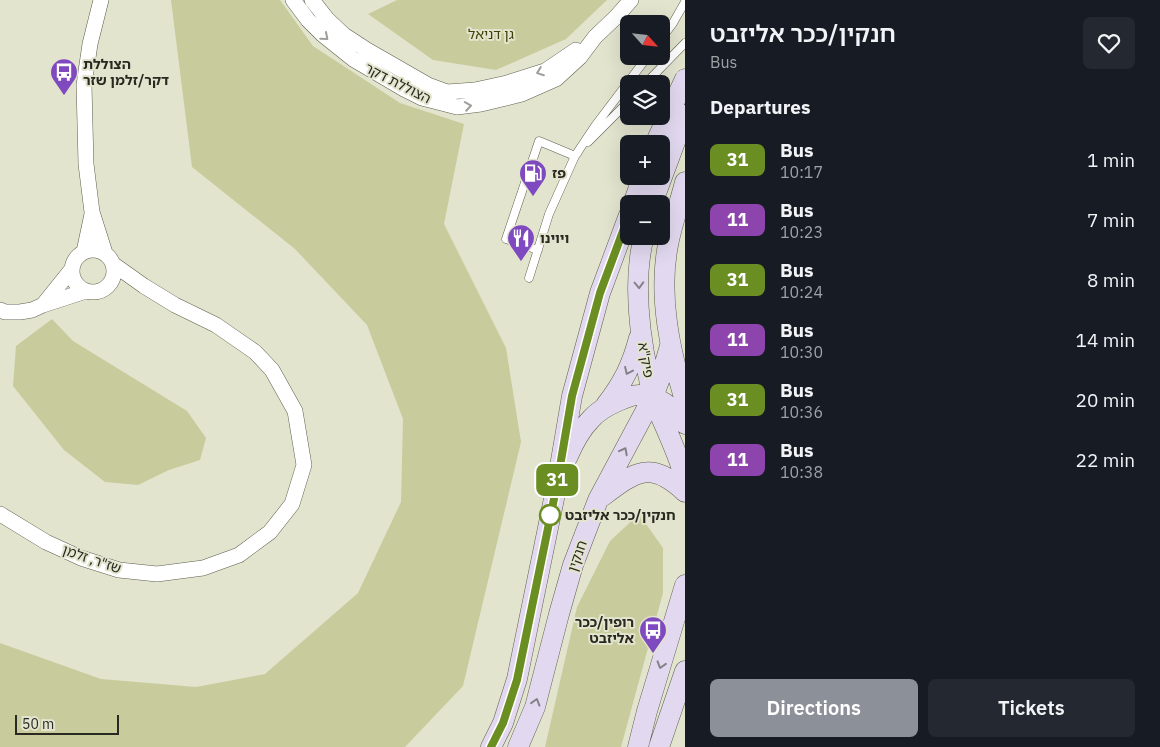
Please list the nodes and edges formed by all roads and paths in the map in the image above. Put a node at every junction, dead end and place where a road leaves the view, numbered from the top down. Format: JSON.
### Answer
{"nodes":[{"id":1,"x":101,"y":0,"type":"edge"},
{"id":2,"x":293,"y":0,"type":"edge"},
{"id":3,"x":312,"y":0,"type":"edge"},
{"id":4,"x":631,"y":0,"type":"edge"},
{"id":5,"x":685,"y":2,"type":"edge"},
{"id":6,"x":670,"y":27,"type":"edge"},
{"id":7,"x":596,"y":37,"type":"junction"},
{"id":8,"x":685,"y":43,"type":"edge"},
{"id":9,"x":641,"y":65,"type":"edge"},
{"id":10,"x":654,"y":75,"type":"edge"},
{"id":11,"x":685,"y":79,"type":"edge"},
{"id":12,"x":620,"y":110,"type":"edge"},
{"id":13,"x":685,"y":115,"type":"edge"},
{"id":14,"x":659,"y":135,"type":"edge"},
{"id":15,"x":670,"y":143,"type":"edge"},
{"id":16,"x":575,"y":156,"type":"junction"},
{"id":17,"x":670,"y":182,"type":"edge"},
{"id":18,"x":684,"y":187,"type":"edge"},
{"id":19,"x":92,"y":212,"type":"junction"},
{"id":20,"x":685,"y":220,"type":"edge"},
{"id":21,"x":620,"y":239,"type":"edge"},
{"id":22,"x":642,"y":245,"type":"edge"},
{"id":23,"x":667,"y":246,"type":"junction"},
{"id":24,"x":538,"y":250,"type":"junction"},
{"id":25,"x":84,"y":252,"type":"junction"},
{"id":26,"x":109,"y":259,"type":"junction"},
{"id":27,"x":72,"y":269,"type":"junction"},
{"id":28,"x":530,"y":278,"type":"dead end"},
{"id":29,"x":111,"y":283,"type":"junction"},
{"id":30,"x":144,"y":286,"type":"junction"},
{"id":31,"x":86,"y":291,"type":"junction"},
{"id":32,"x":43,"y":305,"type":"junction"},
{"id":33,"x":0,"y":310,"type":"edge"},
{"id":34,"x":641,"y":328,"type":"junction"},
{"id":35,"x":670,"y":346,"type":"junction"},
{"id":36,"x":653,"y":397,"type":"junction"},
{"id":37,"x":685,"y":401,"type":"edge"},
{"id":38,"x":604,"y":407,"type":"junction"},
{"id":39,"x":685,"y":424,"type":"edge"},
{"id":40,"x":685,"y":479,"type":"edge"},
{"id":41,"x":557,"y":484,"type":"junction"},
{"id":42,"x":685,"y":492,"type":"edge"},
{"id":43,"x":598,"y":500,"type":"junction"},
{"id":44,"x":0,"y":514,"type":"edge"},
{"id":45,"x":685,"y":585,"type":"edge"},
{"id":46,"x":685,"y":671,"type":"edge"},
{"id":47,"x":491,"y":747,"type":"edge"},
{"id":48,"x":518,"y":747,"type":"edge"},
{"id":49,"x":638,"y":747,"type":"edge"},
{"id":50,"x":659,"y":747,"type":"edge"}],
"edges":[{"from":1,"to":19,"type":"street"},
{"from":2,"to":7,"type":"street","name":"הצוללת דקר","one_way":true},
{"from":7,"to":3,"type":"street","name":"הצוללת דקר","one_way":true},
{"from":4,"to":7,"type":"street","name":"הצוללת דקר"},
{"from":5,"to":6,"type":"lane"},
{"from":8,"to":10,"type":"lane"},
{"from":9,"to":16,"type":"lane"},
{"from":11,"to":14,"type":"main road"},
{"from":12,"to":16,"type":"lane"},
{"from":13,"to":15,"type":"main road"},
{"from":16,"to":24,"type":"lane"},
{"from":16,"to":24,"type":"lane"},
{"from":17,"to":18,"type":"street"},
{"from":18,"to":23,"type":"main road","name":"פיק\"א"},
{"from":19,"to":25,"type":"street"},
{"from":19,"to":26,"type":"street"},
{"from":20,"to":23,"type":"main road"},
{"from":21,"to":41,"type":"main road"},
{"from":22,"to":34,"type":"main road","name":"פיק\"א","one_way":true},
{"from":23,"to":35,"type":"main road","name":"פיק\"א"},
{"from":24,"to":28,"type":"lane"},
{"from":25,"to":26,"type":"street"},
{"from":25,"to":27,"type":"street"},
{"from":26,"to":29,"type":"street"},
{"from":26,"to":30,"type":"street","name":"שז\"ר, זלמן"},
{"from":27,"to":31,"type":"street"},
{"from":27,"to":32,"type":"street"},
{"from":29,"to":30,"type":"street","name":"שז\"ר, זלמן"},
{"from":29,"to":31,"type":"street"},
{"from":30,"to":44,"type":"street","name":"שז\"ר, זלמן"},
{"from":31,"to":32,"type":"street"},
{"from":32,"to":33,"type":"street"},
{"from":34,"to":36,"type":"main road","name":"פיק\"א"},
{"from":34,"to":38,"type":"main road","one_way":true},
{"from":35,"to":36,"type":"main road","name":"חנקין"},
{"from":35,"to":37,"type":"main road","name":"פיק\"א"},
{"from":36,"to":38,"type":"main road"},
{"from":36,"to":39,"type":"main road"},
{"from":36,"to":40,"type":"main road","name":"פיק\"א"},
{"from":43,"to":36,"type":"main road","name":"חנקין","one_way":true},
{"from":38,"to":41,"type":"main road"},
{"from":41,"to":47,"type":"main road"},
{"from":42,"to":43,"type":"main road"},
{"from":48,"to":43,"type":"main road","name":"חנקין","one_way":true},
{"from":45,"to":49,"type":"main road","one_way":true},
{"from":46,"to":50,"type":"main road"}]}
